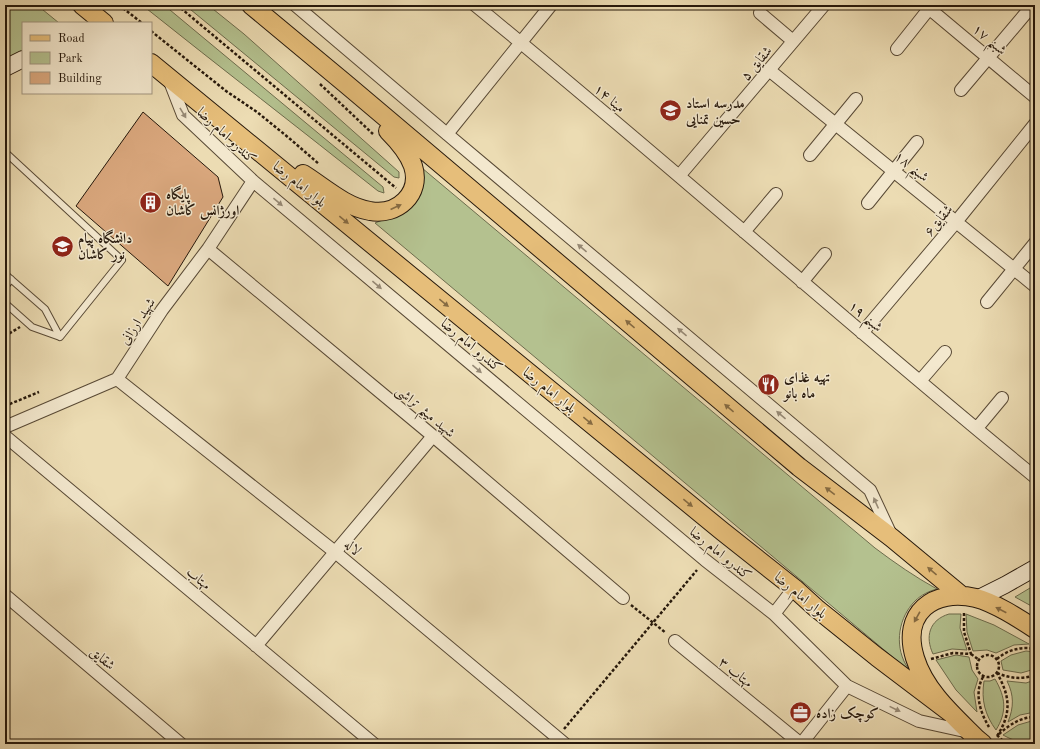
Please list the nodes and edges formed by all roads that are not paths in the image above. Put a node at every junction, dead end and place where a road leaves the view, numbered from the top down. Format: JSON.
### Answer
{"nodes":[{"id":1,"x":82,"y":5,"type":"edge"},
{"id":2,"x":251,"y":5,"type":"edge"},
{"id":3,"x":295,"y":5,"type":"edge"},
{"id":4,"x":475,"y":5,"type":"edge"},
{"id":5,"x":551,"y":5,"type":"edge"},
{"id":6,"x":824,"y":5,"type":"edge"},
{"id":7,"x":929,"y":6,"type":"edge"},
{"id":8,"x":760,"y":13,"type":"dead end"},
{"id":9,"x":1026,"y":13,"type":"dead end"},
{"id":10,"x":103,"y":22,"type":"edge"},
{"id":11,"x":793,"y":41,"type":"junction"},
{"id":12,"x":522,"y":43,"type":"junction"},
{"id":13,"x":897,"y":49,"type":"dead end"},
{"id":14,"x":988,"y":58,"type":"junction"},
{"id":15,"x":22,"y":59,"type":"edge"},
{"id":16,"x":5,"y":68,"type":"edge"},
{"id":17,"x":157,"y":69,"type":"edge"},
{"id":18,"x":769,"y":70,"type":"junction"},
{"id":19,"x":346,"y":84,"type":"junction"},
{"id":20,"x":961,"y":90,"type":"dead end"},
{"id":21,"x":1035,"y":97,"type":"edge"},
{"id":22,"x":856,"y":99,"type":"dead end"},
{"id":23,"x":835,"y":124,"type":"junction"},
{"id":24,"x":1035,"y":124,"type":"edge"},
{"id":25,"x":229,"y":126,"type":"junction"},
{"id":26,"x":447,"y":134,"type":"junction"},
{"id":27,"x":917,"y":142,"type":"dead end"},
{"id":28,"x":5,"y":152,"type":"edge"},
{"id":29,"x":810,"y":155,"type":"dead end"},
{"id":30,"x":893,"y":170,"type":"junction"},
{"id":31,"x":679,"y":176,"type":"junction"},
{"id":32,"x":253,"y":181,"type":"junction"},
{"id":33,"x":776,"y":194,"type":"dead end"},
{"id":34,"x":868,"y":203,"type":"dead end"},
{"id":35,"x":956,"y":222,"type":"junction"},
{"id":36,"x":744,"y":232,"type":"junction"},
{"id":37,"x":1035,"y":243,"type":"edge"},
{"id":38,"x":208,"y":249,"type":"junction"},
{"id":39,"x":825,"y":254,"type":"dead end"},
{"id":40,"x":1013,"y":269,"type":"junction"},
{"id":41,"x":5,"y":274,"type":"edge"},
{"id":42,"x":11,"y":279,"type":"junction"},
{"id":43,"x":802,"y":282,"type":"junction"},
{"id":44,"x":5,"y":286,"type":"edge"},
{"id":45,"x":1035,"y":286,"type":"edge"},
{"id":46,"x":986,"y":302,"type":"dead end"},
{"id":47,"x":5,"y":303,"type":"edge"},
{"id":48,"x":862,"y":333,"type":"junction"},
{"id":49,"x":60,"y":337,"type":"junction"},
{"id":50,"x":945,"y":352,"type":"dead end"},
{"id":51,"x":117,"y":379,"type":"junction"},
{"id":52,"x":920,"y":381,"type":"junction"},
{"id":53,"x":1002,"y":398,"type":"dead end"},
{"id":54,"x":5,"y":427,"type":"edge"},
{"id":55,"x":977,"y":428,"type":"junction"},
{"id":56,"x":5,"y":436,"type":"edge"},
{"id":57,"x":433,"y":436,"type":"junction"},
{"id":58,"x":1033,"y":472,"type":"edge"},
{"id":59,"x":892,"y":538,"type":"junction"},
{"id":60,"x":335,"y":552,"type":"junction"},
{"id":61,"x":1035,"y":568,"type":"edge"},
{"id":62,"x":794,"y":588,"type":"junction"},
{"id":63,"x":5,"y":595,"type":"edge"},
{"id":64,"x":623,"y":598,"type":"road end"},
{"id":65,"x":966,"y":606,"type":"junction"},
{"id":66,"x":774,"y":614,"type":"junction"},
{"id":67,"x":1035,"y":629,"type":"edge"},
{"id":68,"x":675,"y":640,"type":"road end"},
{"id":69,"x":256,"y":646,"type":"junction"},
{"id":70,"x":847,"y":686,"type":"junction"},
{"id":71,"x":951,"y":712,"type":"junction"},
{"id":72,"x":985,"y":733,"type":"edge"},
{"id":73,"x":561,"y":741,"type":"edge"},
{"id":74,"x":181,"y":744,"type":"edge"},
{"id":75,"x":374,"y":744,"type":"edge"},
{"id":76,"x":801,"y":744,"type":"edge"}],
"edges":[{"from":1,"to":10,"type":"main road"},
{"from":2,"to":19,"type":"main road"},
{"from":3,"to":26,"type":"street"},
{"from":4,"to":12,"type":"street","name":"مینا ۱۴"},
{"from":5,"to":12,"type":"street"},
{"from":6,"to":11,"type":"street","name":"شقایق ۵"},
{"from":7,"to":13,"type":"street"},
{"from":7,"to":14,"type":"street","name":"شبنم ۱۷"},
{"from":8,"to":11,"type":"street"},
{"from":9,"to":14,"type":"street"},
{"from":11,"to":18,"type":"street","name":"شقایق ۵"},
{"from":12,"to":26,"type":"street"},
{"from":12,"to":31,"type":"street","name":"مینا ۱۴"},
{"from":14,"to":20,"type":"street"},
{"from":14,"to":21,"type":"street","name":"شبنم ۱۷"},
{"from":15,"to":16,"type":"main road"},
{"from":17,"to":25,"type":"main road","name":"بلوار امام رضا"},
{"from":17,"to":32,"type":"street","name":"کندرو امام رضا","one_way":true},
{"from":18,"to":23,"type":"street","name":"شبنم ۱۸"},
{"from":18,"to":31,"type":"street","name":"شقایق ۵"},
{"from":25,"to":19,"type":"main road","one_way":true},
{"from":59,"to":19,"type":"main road","one_way":true},
{"from":22,"to":23,"type":"street"},
{"from":23,"to":29,"type":"street"},
{"from":23,"to":30,"type":"street","name":"شبنم ۱۸"},
{"from":24,"to":35,"type":"street","name":"شقایق۶"},
{"from":25,"to":62,"type":"main road","name":"بلوار امام رضا","one_way":true},
{"from":59,"to":26,"type":"street","one_way":true},
{"from":27,"to":30,"type":"street"},
{"from":28,"to":49,"type":"lane"},
{"from":30,"to":34,"type":"street"},
{"from":30,"to":35,"type":"street","name":"شبنم ۱۸"},
{"from":31,"to":36,"type":"street","name":"شبنم ۱۹"},
{"from":32,"to":38,"type":"street","name":"شهید ارزانی"},
{"from":32,"to":66,"type":"street","name":"کندرو امام رضا","one_way":true},
{"from":33,"to":36,"type":"street"},
{"from":35,"to":40,"type":"street","name":"شبنم ۱۸"},
{"from":35,"to":48,"type":"street","name":"شقایق۶"},
{"from":36,"to":43,"type":"street","name":"شبنم ۱۹"},
{"from":37,"to":40,"type":"street"},
{"from":38,"to":51,"type":"street","name":"شهید ارزانی"},
{"from":38,"to":57,"type":"street","name":"شهید میثم تراشی"},
{"from":39,"to":43,"type":"street"},
{"from":40,"to":45,"type":"street","name":"شبنم ۱۸"},
{"from":40,"to":46,"type":"street"},
{"from":41,"to":42,"type":"lane"},
{"from":42,"to":44,"type":"lane"},
{"from":42,"to":49,"type":"lane"},
{"from":43,"to":48,"type":"street","name":"شبنم ۱۹"},
{"from":47,"to":49,"type":"lane"},
{"from":48,"to":52,"type":"street","name":"شبنم ۱۹"},
{"from":50,"to":52,"type":"street"},
{"from":51,"to":54,"type":"street"},
{"from":51,"to":60,"type":"street","name":"لاله"},
{"from":52,"to":55,"type":"street","name":"شبنم ۱۹"},
{"from":53,"to":55,"type":"street"},
{"from":55,"to":58,"type":"street","name":"شبنم ۱۹"},
{"from":56,"to":69,"type":"street","name":"مهتاب"},
{"from":57,"to":60,"type":"street"},
{"from":57,"to":64,"type":"street","name":"شهید میثم تراشی"},
{"from":65,"to":59,"type":"main road","one_way":true},
{"from":60,"to":69,"type":"street"},
{"from":60,"to":73,"type":"street","name":"لاله"},
{"from":61,"to":65,"type":"main road"},
{"from":62,"to":66,"type":"street"},
{"from":62,"to":71,"type":"main road","name":"بلوار امام رضا"},
{"from":63,"to":74,"type":"street","name":"شقایق"},
{"from":67,"to":65,"type":"main road","one_way":true},
{"from":65,"to":71,"type":"main road","one_way":true},
{"from":66,"to":70,"type":"street","name":"کندرو امام رضا"},
{"from":68,"to":76,"type":"street","name":"مهتاب ۳"},
{"from":69,"to":75,"type":"street","name":"مهتاب"},
{"from":70,"to":72,"type":"street","name":"کندرو امام رضا","one_way":true},
{"from":70,"to":76,"type":"street"},
{"from":71,"to":72,"type":"main road"}]}
